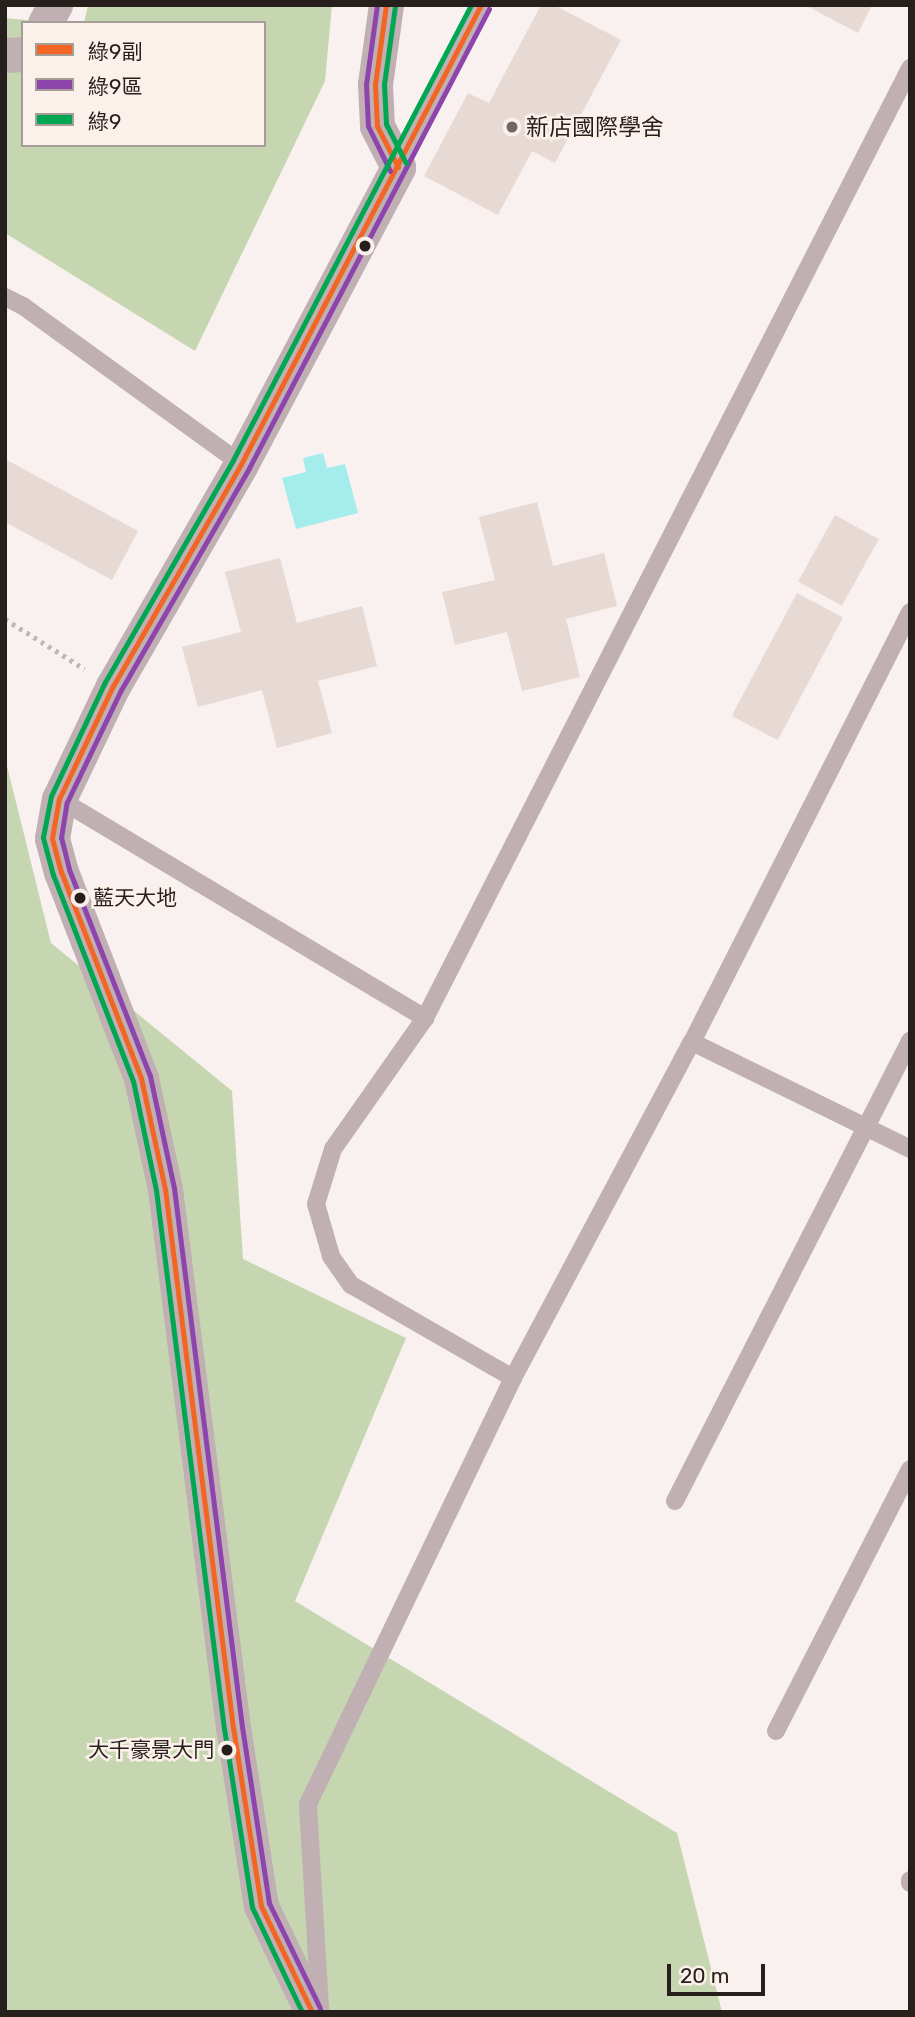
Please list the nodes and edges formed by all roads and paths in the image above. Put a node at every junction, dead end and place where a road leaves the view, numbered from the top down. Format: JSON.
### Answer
{"nodes":[{"id":1,"x":55,"y":5,"type":"edge"},
{"id":2,"x":386,"y":5,"type":"edge"},
{"id":3,"x":481,"y":5,"type":"edge"},
{"id":4,"x":46,"y":21,"type":"edge"},
{"id":5,"x":910,"y":68,"type":"edge"},
{"id":6,"x":398,"y":167,"type":"junction"},
{"id":7,"x":5,"y":298,"type":"edge"},
{"id":8,"x":240,"y":464,"type":"junction"},
{"id":9,"x":910,"y":612,"type":"edge"},
{"id":10,"x":5,"y":619,"type":"edge"},
{"id":11,"x":113,"y":686,"type":"junction"},
{"id":12,"x":59,"y":799,"type":"junction"},
{"id":13,"x":425,"y":1018,"type":"junction"},
{"id":14,"x":910,"y":1041,"type":"edge"},
{"id":15,"x":692,"y":1042,"type":"junction"},
{"id":16,"x":867,"y":1126,"type":"junction"},
{"id":17,"x":910,"y":1149,"type":"edge"},
{"id":18,"x":513,"y":1378,"type":"junction"},
{"id":19,"x":910,"y":1469,"type":"edge"},
{"id":20,"x":675,"y":1501,"type":"dead end"},
{"id":21,"x":776,"y":1731,"type":"dead end"},
{"id":22,"x":312,"y":2012,"type":"edge"},
{"id":23,"x":320,"y":2012,"type":"edge"}],
"edges":[{"from":1,"to":4,"type":"street"},
{"from":2,"to":6,"type":"street"},
{"from":3,"to":6,"type":"lane"},
{"from":5,"to":13,"type":"lane"},
{"from":6,"to":8,"type":"street"},
{"from":7,"to":8,"type":"lane"},
{"from":8,"to":11,"type":"street"},
{"from":9,"to":15,"type":"lane"},
{"from":10,"to":11,"type":"path"},
{"from":11,"to":12,"type":"street"},
{"from":12,"to":13,"type":"lane"},
{"from":12,"to":22,"type":"street"},
{"from":13,"to":18,"type":"lane"},
{"from":14,"to":16,"type":"lane"},
{"from":15,"to":16,"type":"lane"},
{"from":15,"to":18,"type":"lane"},
{"from":16,"to":17,"type":"lane"},
{"from":16,"to":20,"type":"lane"},
{"from":18,"to":23,"type":"lane"},
{"from":19,"to":21,"type":"lane"}]}
